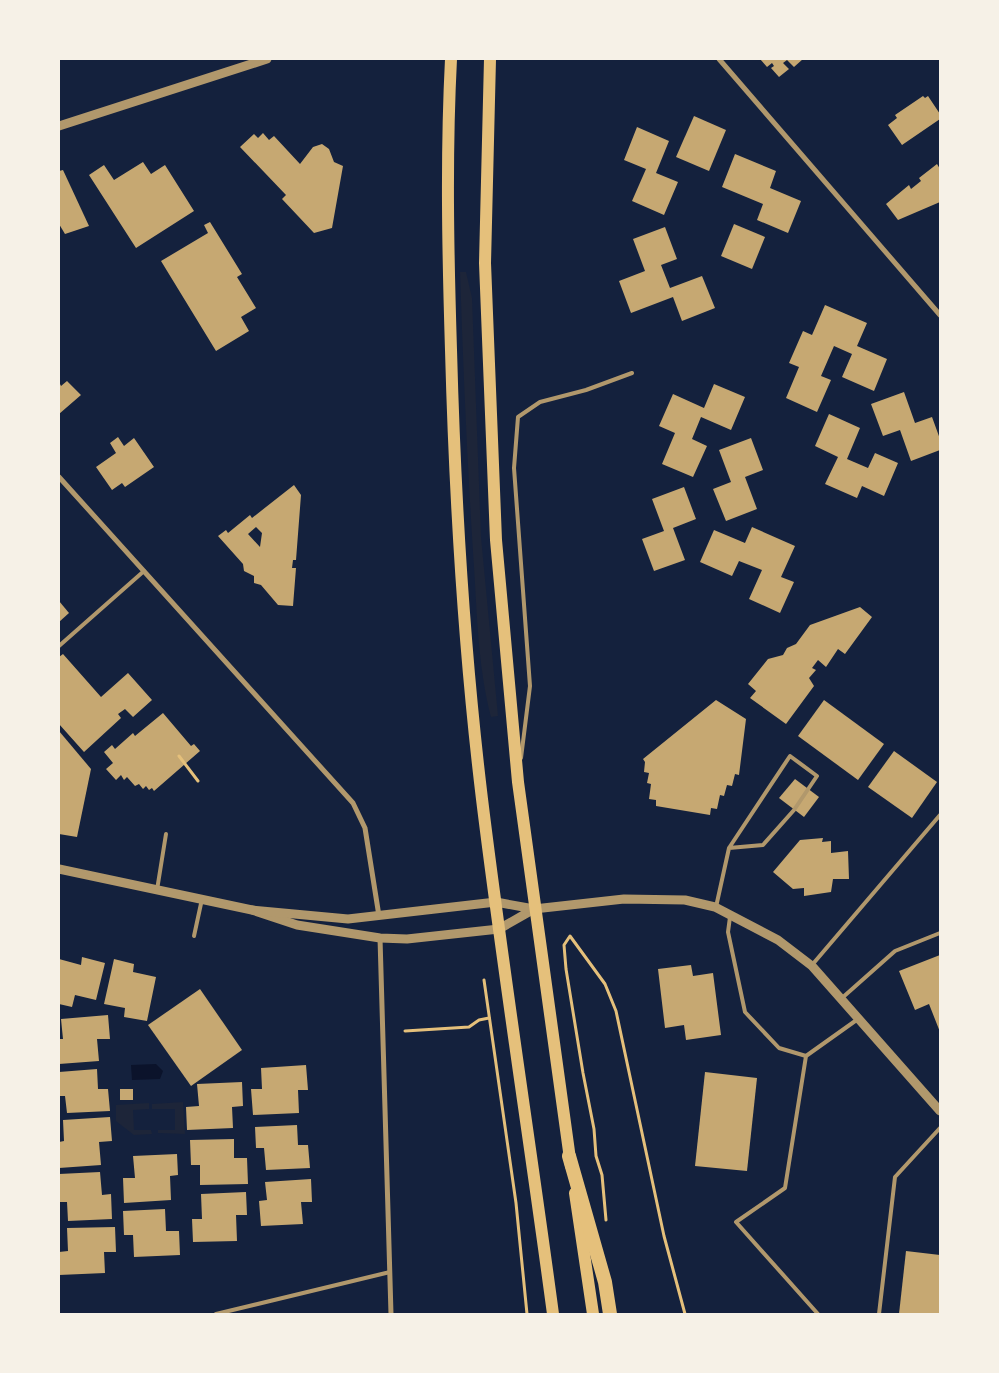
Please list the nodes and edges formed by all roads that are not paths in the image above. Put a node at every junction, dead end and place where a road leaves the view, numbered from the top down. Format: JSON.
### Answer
{"nodes":[{"id":1,"x":267,"y":59,"type":"edge"},
{"id":2,"x":451,"y":59,"type":"edge"},
{"id":3,"x":490,"y":59,"type":"edge"},
{"id":4,"x":719,"y":59,"type":"edge"},
{"id":5,"x":59,"y":126,"type":"edge"},
{"id":6,"x":940,"y":314,"type":"edge"},
{"id":7,"x":632,"y":373,"type":"dead end"},
{"id":8,"x":59,"y":477,"type":"edge"},
{"id":9,"x":144,"y":571,"type":"junction"},
{"id":10,"x":59,"y":646,"type":"edge"},
{"id":11,"x":518,"y":782,"type":"junction"},
{"id":12,"x":940,"y":815,"type":"edge"},
{"id":13,"x":166,"y":834,"type":"dead end"},
{"id":14,"x":729,"y":848,"type":"junction"},
{"id":15,"x":59,"y":869,"type":"edge"},
{"id":16,"x":157,"y":890,"type":"junction"},
{"id":17,"x":202,"y":899,"type":"junction"},
{"id":18,"x":496,"y":902,"type":"junction"},
{"id":19,"x":716,"y":907,"type":"junction"},
{"id":20,"x":534,"y":909,"type":"junction"},
{"id":21,"x":252,"y":910,"type":"junction"},
{"id":22,"x":730,"y":914,"type":"junction"},
{"id":23,"x":379,"y":916,"type":"junction"},
{"id":24,"x":499,"y":929,"type":"junction"},
{"id":25,"x":940,"y":933,"type":"edge"},
{"id":26,"x":194,"y":936,"type":"dead end"},
{"id":27,"x":380,"y":938,"type":"junction"},
{"id":28,"x":812,"y":966,"type":"junction"},
{"id":29,"x":842,"y":998,"type":"junction"},
{"id":30,"x":859,"y":1018,"type":"junction"},
{"id":31,"x":806,"y":1056,"type":"junction"},
{"id":32,"x":940,"y":1111,"type":"edge"},
{"id":33,"x":940,"y":1128,"type":"edge"},
{"id":34,"x":569,"y":1156,"type":"junction"},
{"id":35,"x":390,"y":1272,"type":"junction"},
{"id":36,"x":216,"y":1314,"type":"edge"},
{"id":37,"x":391,"y":1314,"type":"edge"},
{"id":38,"x":553,"y":1314,"type":"edge"},
{"id":39,"x":593,"y":1314,"type":"edge"},
{"id":40,"x":610,"y":1314,"type":"edge"},
{"id":41,"x":818,"y":1314,"type":"edge"},
{"id":42,"x":879,"y":1314,"type":"edge"}],
"edges":[{"from":1,"to":5,"type":"street"},
{"from":2,"to":18,"type":"main road"},
{"from":3,"to":11,"type":"main road"},
{"from":4,"to":6,"type":"street"},
{"from":7,"to":11,"type":"lane"},
{"from":8,"to":9,"type":"street"},
{"from":9,"to":10,"type":"lane"},
{"from":9,"to":23,"type":"street"},
{"from":11,"to":20,"type":"main road"},
{"from":12,"to":28,"type":"lane"},
{"from":13,"to":16,"type":"lane"},
{"from":14,"to":14,"type":"lane"},
{"from":14,"to":19,"type":"lane"},
{"from":15,"to":16,"type":"street"},
{"from":16,"to":17,"type":"street"},
{"from":17,"to":21,"type":"street"},
{"from":17,"to":26,"type":"lane"},
{"from":18,"to":20,"type":"street"},
{"from":18,"to":23,"type":"street"},
{"from":18,"to":24,"type":"main road"},
{"from":19,"to":20,"type":"street"},
{"from":19,"to":22,"type":"street"},
{"from":20,"to":24,"type":"street"},
{"from":20,"to":34,"type":"main road"},
{"from":21,"to":23,"type":"street"},
{"from":21,"to":27,"type":"street"},
{"from":22,"to":28,"type":"street"},
{"from":22,"to":31,"type":"lane"},
{"from":24,"to":27,"type":"street"},
{"from":24,"to":38,"type":"main road"},
{"from":25,"to":29,"type":"lane"},
{"from":27,"to":35,"type":"street"},
{"from":28,"to":29,"type":"street"},
{"from":29,"to":30,"type":"street"},
{"from":30,"to":31,"type":"lane"},
{"from":30,"to":32,"type":"street"},
{"from":31,"to":41,"type":"lane"},
{"from":33,"to":42,"type":"lane"},
{"from":34,"to":39,"type":"main road"},
{"from":34,"to":40,"type":"highway"},
{"from":35,"to":36,"type":"lane"},
{"from":35,"to":37,"type":"street"}]}
